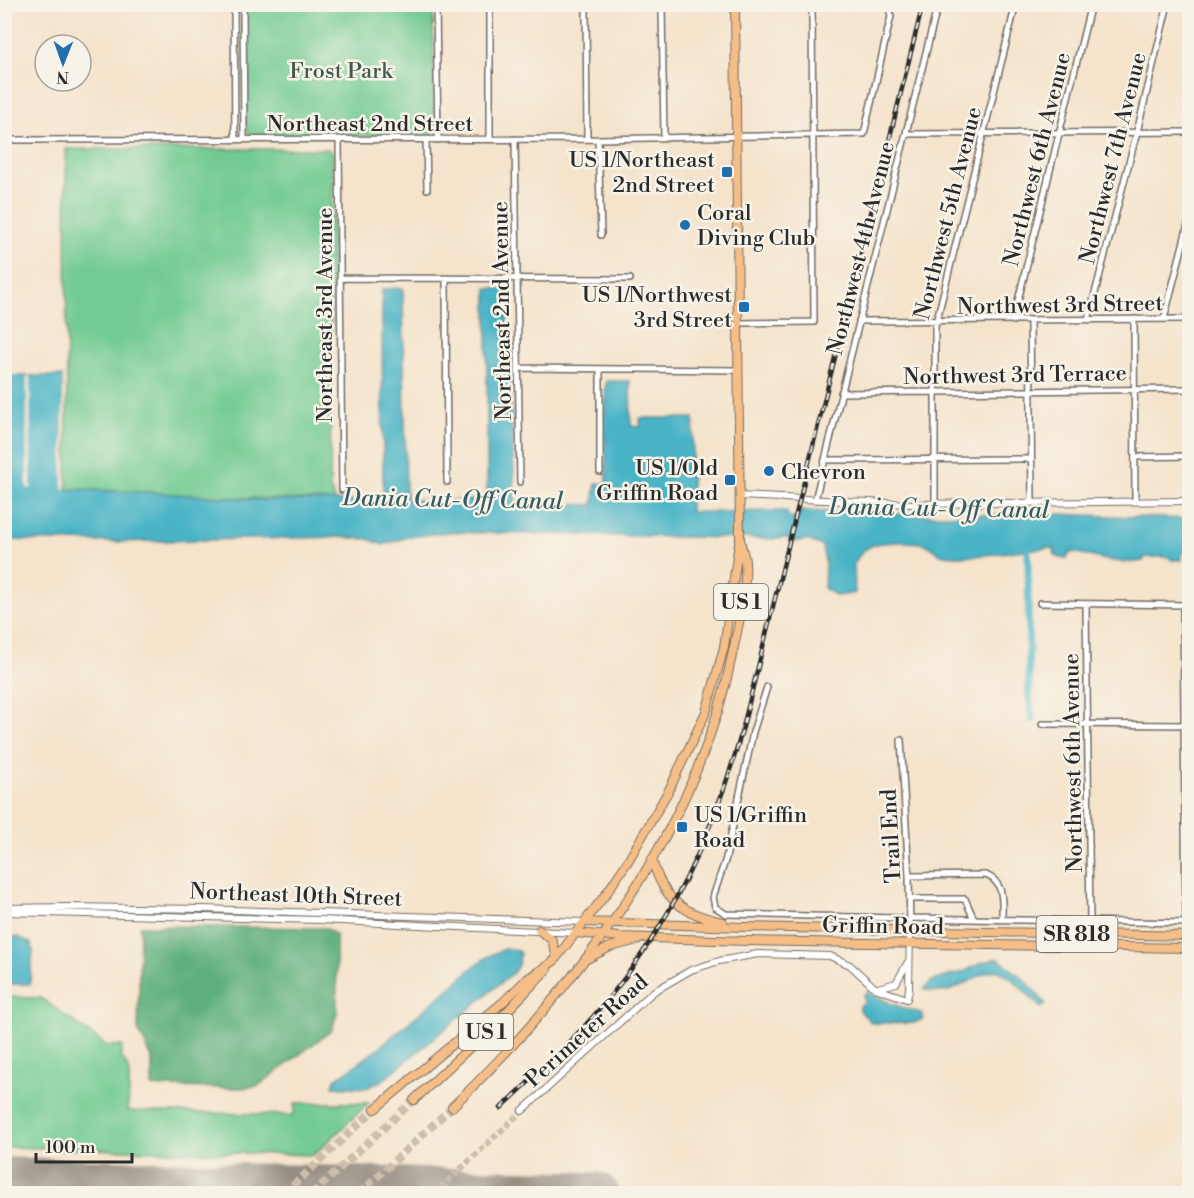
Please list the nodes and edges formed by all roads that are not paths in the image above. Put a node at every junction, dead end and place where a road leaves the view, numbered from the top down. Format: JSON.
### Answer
{"nodes":[{"id":1,"x":234,"y":4,"type":"edge"},
{"id":2,"x":243,"y":4,"type":"edge"},
{"id":3,"x":436,"y":4,"type":"edge"},
{"id":4,"x":490,"y":4,"type":"edge"},
{"id":5,"x":586,"y":4,"type":"edge"},
{"id":6,"x":662,"y":4,"type":"edge"},
{"id":7,"x":735,"y":4,"type":"edge"},
{"id":8,"x":812,"y":4,"type":"edge"},
{"id":9,"x":888,"y":4,"type":"edge"},
{"id":10,"x":939,"y":4,"type":"edge"},
{"id":11,"x":1016,"y":4,"type":"edge"},
{"id":12,"x":1091,"y":4,"type":"edge"},
{"id":13,"x":1168,"y":4,"type":"edge"},
{"id":14,"x":1060,"y":132,"type":"junction"},
{"id":15,"x":1137,"y":132,"type":"junction"},
{"id":16,"x":1190,"y":132,"type":"edge"},
{"id":17,"x":814,"y":134,"type":"junction"},
{"id":18,"x":906,"y":134,"type":"junction"},
{"id":19,"x":983,"y":134,"type":"junction"},
{"id":20,"x":736,"y":135,"type":"junction"},
{"id":21,"x":664,"y":137,"type":"junction"},
{"id":22,"x":339,"y":139,"type":"junction"},
{"id":23,"x":490,"y":139,"type":"junction"},
{"id":24,"x":515,"y":139,"type":"junction"},
{"id":25,"x":587,"y":139,"type":"junction"},
{"id":26,"x":4,"y":140,"type":"edge"},
{"id":27,"x":235,"y":140,"type":"junction"},
{"id":28,"x":244,"y":140,"type":"junction"},
{"id":29,"x":426,"y":140,"type":"junction"},
{"id":30,"x":438,"y":140,"type":"junction"},
{"id":31,"x":598,"y":140,"type":"junction"},
{"id":32,"x":428,"y":189,"type":"dead end"},
{"id":33,"x":1190,"y":217,"type":"edge"},
{"id":34,"x":601,"y":235,"type":"dead end"},
{"id":35,"x":341,"y":278,"type":"junction"},
{"id":36,"x":446,"y":278,"type":"junction"},
{"id":37,"x":516,"y":278,"type":"junction"},
{"id":38,"x":630,"y":279,"type":"dead end"},
{"id":39,"x":1164,"y":319,"type":"junction"},
{"id":40,"x":1190,"y":319,"type":"edge"},
{"id":41,"x":1030,"y":320,"type":"junction"},
{"id":42,"x":1088,"y":320,"type":"junction"},
{"id":43,"x":1134,"y":320,"type":"junction"},
{"id":44,"x":859,"y":321,"type":"junction"},
{"id":45,"x":1013,"y":321,"type":"junction"},
{"id":46,"x":937,"y":322,"type":"junction"},
{"id":47,"x":738,"y":323,"type":"junction"},
{"id":48,"x":518,"y":368,"type":"junction"},
{"id":49,"x":600,"y":369,"type":"junction"},
{"id":50,"x":738,"y":370,"type":"junction"},
{"id":51,"x":1134,"y":389,"type":"junction"},
{"id":52,"x":1190,"y":389,"type":"edge"},
{"id":53,"x":1031,"y":390,"type":"junction"},
{"id":54,"x":935,"y":392,"type":"junction"},
{"id":55,"x":841,"y":393,"type":"junction"},
{"id":56,"x":1190,"y":456,"type":"edge"},
{"id":57,"x":1134,"y":457,"type":"junction"},
{"id":58,"x":1031,"y":459,"type":"junction"},
{"id":59,"x":826,"y":460,"type":"junction"},
{"id":60,"x":936,"y":461,"type":"junction"},
{"id":61,"x":600,"y":472,"type":"dead end"},
{"id":62,"x":447,"y":482,"type":"dead end"},
{"id":63,"x":520,"y":482,"type":"dead end"},
{"id":64,"x":342,"y":490,"type":"dead end"},
{"id":65,"x":739,"y":496,"type":"junction"},
{"id":66,"x":815,"y":500,"type":"junction"},
{"id":67,"x":1135,"y":500,"type":"junction"},
{"id":68,"x":1190,"y":501,"type":"edge"},
{"id":69,"x":1032,"y":502,"type":"junction"},
{"id":70,"x":935,"y":504,"type":"junction"},
{"id":71,"x":740,"y":539,"type":"junction"},
{"id":72,"x":1040,"y":603,"type":"dead end"},
{"id":73,"x":1086,"y":605,"type":"junction"},
{"id":74,"x":1186,"y":605,"type":"edge"},
{"id":75,"x":767,"y":687,"type":"dead end"},
{"id":76,"x":706,"y":712,"type":"junction"},
{"id":77,"x":716,"y":719,"type":"junction"},
{"id":78,"x":1042,"y":724,"type":"dead end"},
{"id":79,"x":1089,"y":725,"type":"junction"},
{"id":80,"x":1187,"y":725,"type":"edge"},
{"id":81,"x":901,"y":740,"type":"dead end"},
{"id":82,"x":652,"y":859,"type":"junction"},
{"id":83,"x":909,"y":876,"type":"junction"},
{"id":84,"x":910,"y":899,"type":"junction"},
{"id":85,"x":148,"y":908,"type":"junction"},
{"id":86,"x":4,"y":910,"type":"edge"},
{"id":87,"x":133,"y":915,"type":"junction"},
{"id":88,"x":287,"y":916,"type":"junction"},
{"id":89,"x":899,"y":918,"type":"dead end"},
{"id":90,"x":910,"y":918,"type":"junction"},
{"id":91,"x":974,"y":919,"type":"junction"},
{"id":92,"x":1002,"y":919,"type":"junction"},
{"id":93,"x":1090,"y":921,"type":"junction"},
{"id":94,"x":585,"y":922,"type":"junction"},
{"id":95,"x":611,"y":923,"type":"junction"},
{"id":96,"x":1188,"y":923,"type":"edge"},
{"id":97,"x":745,"y":927,"type":"junction"},
{"id":98,"x":539,"y":930,"type":"junction"},
{"id":99,"x":910,"y":930,"type":"junction"},
{"id":100,"x":577,"y":933,"type":"junction"},
{"id":101,"x":602,"y":936,"type":"junction"},
{"id":102,"x":1190,"y":936,"type":"edge"},
{"id":103,"x":648,"y":938,"type":"junction"},
{"id":104,"x":910,"y":944,"type":"junction"},
{"id":105,"x":1190,"y":948,"type":"edge"},
{"id":106,"x":910,"y":958,"type":"junction"},
{"id":107,"x":555,"y":959,"type":"junction"},
{"id":108,"x":584,"y":961,"type":"junction"},
{"id":109,"x":875,"y":988,"type":"junction"},
{"id":110,"x":414,"y":1100,"type":"tunnel mouth"},
{"id":111,"x":452,"y":1107,"type":"tunnel mouth"},
{"id":112,"x":375,"y":1109,"type":"tunnel mouth"},
{"id":113,"x":522,"y":1111,"type":"tunnel mouth"}],
"edges":[{"from":1,"to":27,"type":"street"},
{"from":2,"to":28,"type":"street"},
{"from":3,"to":30,"type":"street"},
{"from":4,"to":23,"type":"street"},
{"from":5,"to":25,"type":"street"},
{"from":6,"to":21,"type":"street"},
{"from":7,"to":20,"type":"main road","number":"US 1"},
{"from":8,"to":17,"type":"street"},
{"from":9,"to":17,"type":"street","name":"Northeast 2nd Street"},
{"from":10,"to":18,"type":"street","name":"Northwest 4th Avenue"},
{"from":11,"to":19,"type":"street","name":"Northwest 5th Avenue"},
{"from":12,"to":14,"type":"street","name":"Northwest 6th Avenue"},
{"from":13,"to":15,"type":"street","name":"Northwest 7th Avenue"},
{"from":14,"to":15,"type":"street"},
{"from":14,"to":19,"type":"street"},
{"from":14,"to":45,"type":"street","name":"Northwest 6th Avenue"},
{"from":15,"to":16,"type":"street"},
{"from":15,"to":42,"type":"street","name":"Northwest 7th Avenue"},
{"from":17,"to":20,"type":"street","name":"Northeast 2nd Street"},
{"from":17,"to":47,"type":"street"},
{"from":18,"to":19,"type":"street"},
{"from":18,"to":44,"type":"street","name":"Northwest 4th Avenue"},
{"from":19,"to":46,"type":"street","name":"Northwest 5th Avenue"},
{"from":20,"to":21,"type":"street","name":"Northeast 2nd Street"},
{"from":20,"to":47,"type":"main road","number":"US 1"},
{"from":21,"to":31,"type":"street","name":"Northeast 2nd Street"},
{"from":22,"to":28,"type":"street","name":"Northeast 2nd Street"},
{"from":22,"to":29,"type":"street","name":"Northeast 2nd Street"},
{"from":22,"to":35,"type":"street","name":"Northeast 3rd Avenue"},
{"from":23,"to":24,"type":"street","name":"Northeast 2nd Street"},
{"from":23,"to":30,"type":"street","name":"Northeast 2nd Street"},
{"from":24,"to":25,"type":"street","name":"Northeast 2nd Street"},
{"from":24,"to":37,"type":"street","name":"Northeast 2nd Avenue"},
{"from":25,"to":31,"type":"street","name":"Northeast 2nd Street"},
{"from":26,"to":27,"type":"street","name":"Northeast 2nd Street"},
{"from":27,"to":28,"type":"street","name":"Northeast 2nd Street"},
{"from":29,"to":30,"type":"street","name":"Northeast 2nd Street"},
{"from":29,"to":32,"type":"street"},
{"from":31,"to":34,"type":"street"},
{"from":33,"to":39,"type":"street"},
{"from":35,"to":36,"type":"street"},
{"from":35,"to":64,"type":"street","name":"Northeast 3rd Avenue"},
{"from":36,"to":37,"type":"street"},
{"from":36,"to":62,"type":"street"},
{"from":37,"to":38,"type":"street"},
{"from":37,"to":48,"type":"street","name":"Northeast 2nd Avenue"},
{"from":39,"to":40,"type":"street","name":"Northwest 3rd Street"},
{"from":39,"to":43,"type":"street","name":"Northwest 3rd Street"},
{"from":41,"to":42,"type":"street","name":"Northwest 3rd Street"},
{"from":41,"to":45,"type":"street","name":"Northwest 3rd Street"},
{"from":41,"to":53,"type":"street"},
{"from":42,"to":43,"type":"street","name":"Northwest 3rd Street"},
{"from":43,"to":51,"type":"street"},
{"from":44,"to":46,"type":"street","name":"Northwest 3rd Street"},
{"from":44,"to":55,"type":"street","name":"Northwest 4th Avenue"},
{"from":45,"to":46,"type":"street","name":"Northwest 3rd Street"},
{"from":46,"to":54,"type":"street","name":"Northwest 5th Avenue"},
{"from":47,"to":50,"type":"main road","number":"US 1"},
{"from":48,"to":49,"type":"street"},
{"from":48,"to":63,"type":"street","name":"Northeast 2nd Avenue"},
{"from":49,"to":50,"type":"street"},
{"from":49,"to":61,"type":"street"},
{"from":50,"to":65,"type":"main road","number":"US 1"},
{"from":51,"to":52,"type":"street","name":"Northwest 3rd Terrace"},
{"from":51,"to":53,"type":"street","name":"Northwest 3rd Terrace"},
{"from":51,"to":57,"type":"street"},
{"from":53,"to":54,"type":"street","name":"Northwest 3rd Terrace"},
{"from":53,"to":58,"type":"street"},
{"from":54,"to":55,"type":"street","name":"Northwest 3rd Terrace"},
{"from":54,"to":60,"type":"street","name":"Northwest 5th Avenue"},
{"from":55,"to":59,"type":"street","name":"Northwest 4th Avenue"},
{"from":56,"to":57,"type":"street"},
{"from":57,"to":67,"type":"street"},
{"from":58,"to":60,"type":"street"},
{"from":58,"to":69,"type":"street"},
{"from":59,"to":60,"type":"street"},
{"from":59,"to":66,"type":"street","name":"Northwest 4th Avenue"},
{"from":60,"to":70,"type":"street","name":"Northwest 5th Avenue"},
{"from":65,"to":66,"type":"street"},
{"from":65,"to":71,"type":"main road","number":"US 1"},
{"from":66,"to":70,"type":"street"},
{"from":67,"to":68,"type":"street"},
{"from":67,"to":69,"type":"street"},
{"from":69,"to":70,"type":"street"},
{"from":71,"to":76,"type":"main road","number":"US 1"},
{"from":71,"to":77,"type":"main road","number":"US 1"},
{"from":72,"to":73,"type":"street"},
{"from":73,"to":74,"type":"street"},
{"from":73,"to":79,"type":"street","name":"Northwest 6th Avenue"},
{"from":74,"to":80,"type":"street"},
{"from":75,"to":89,"type":"street"},
{"from":76,"to":77,"type":"street"},
{"from":76,"to":94,"type":"main road","number":"US 1"},
{"from":77,"to":82,"type":"main road","number":"US 1"},
{"from":78,"to":79,"type":"street"},
{"from":79,"to":80,"type":"street"},
{"from":79,"to":93,"type":"street","name":"Northwest 6th Avenue"},
{"from":80,"to":96,"type":"street"},
{"from":81,"to":83,"type":"street","name":"Trail End"},
{"from":82,"to":95,"type":"main road","number":"US 1"},
{"from":82,"to":97,"type":"main road"},
{"from":83,"to":84,"type":"street","name":"Trail End"},
{"from":83,"to":92,"type":"street"},
{"from":84,"to":90,"type":"street","name":"Trail End"},
{"from":84,"to":91,"type":"street"},
{"from":85,"to":86,"type":"street","name":"Northeast 10th Street"},
{"from":85,"to":87,"type":"street"},
{"from":85,"to":88,"type":"street","name":"Northeast 10th Street"},
{"from":86,"to":87,"type":"street","name":"Northeast 10th Street"},
{"from":87,"to":88,"type":"street","name":"Northeast 10th Street"},
{"from":88,"to":94,"type":"street","name":"Northeast 10th Street"},
{"from":88,"to":98,"type":"street","name":"Northeast 10th Street"},
{"from":90,"to":91,"type":"street"},
{"from":90,"to":99,"type":"street","name":"Trail End"},
{"from":91,"to":92,"type":"street"},
{"from":92,"to":93,"type":"street"},
{"from":93,"to":96,"type":"street"},
{"from":94,"to":95,"type":"main road","name":"Griffin Road","number":"SR 818"},
{"from":94,"to":100,"type":"main road","number":"US 1"},
{"from":95,"to":97,"type":"main road","name":"Griffin Road","number":"SR 818"},
{"from":95,"to":101,"type":"main road","number":"US 1"},
{"from":97,"to":99,"type":"main road","name":"Griffin Road","number":"SR 818"},
{"from":98,"to":100,"type":"street","name":"Northeast 10th Street"},
{"from":98,"to":107,"type":"main road"},
{"from":99,"to":102,"type":"main road","name":"Griffin Road","number":"SR 818"},
{"from":99,"to":104,"type":"street","name":"Perimeter Road"},
{"from":100,"to":101,"type":"main road","name":"Griffin Road","number":"SR 818"},
{"from":100,"to":107,"type":"main road","number":"US 1"},
{"from":101,"to":103,"type":"main road","name":"Griffin Road","number":"SR 818"},
{"from":101,"to":108,"type":"main road","number":"US 1"},
{"from":103,"to":104,"type":"main road","name":"Griffin Road","number":"SR 818"},
{"from":103,"to":108,"type":"main road"},
{"from":104,"to":105,"type":"main road","name":"Griffin Road","number":"SR 818"},
{"from":104,"to":106,"type":"street","name":"Perimeter Road"},
{"from":106,"to":109,"type":"street"},
{"from":106,"to":109,"type":"street","name":"Perimeter Road"},
{"from":107,"to":110,"type":"main road","number":"US 1"},
{"from":107,"to":112,"type":"main road"},
{"from":108,"to":111,"type":"main road","number":"US 1"},
{"from":109,"to":113,"type":"street","name":"Perimeter Road"}]}
